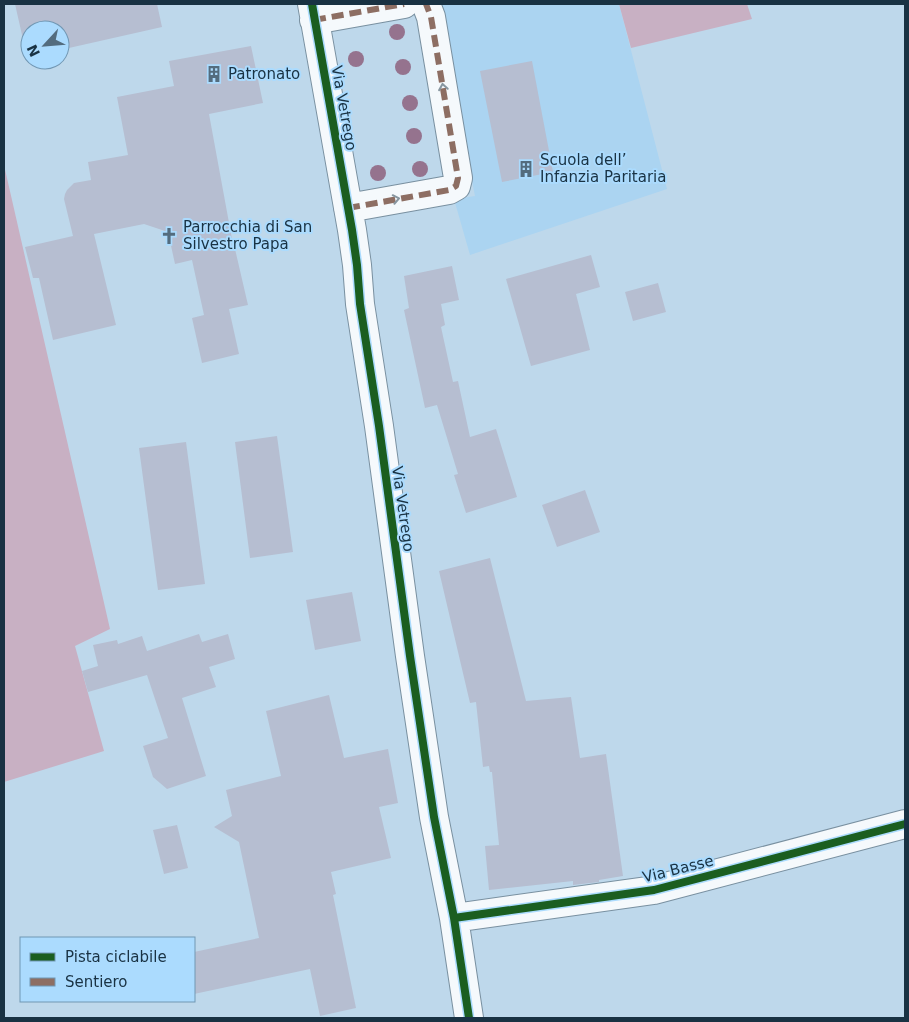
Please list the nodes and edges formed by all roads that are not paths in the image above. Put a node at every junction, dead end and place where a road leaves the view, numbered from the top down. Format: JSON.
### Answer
{"nodes":[{"id":1,"x":404,"y":4,"type":"edge"},
{"id":2,"x":426,"y":4,"type":"edge"},
{"id":3,"x":313,"y":12,"type":"edge"},
{"id":4,"x":348,"y":208,"type":"junction"},
{"id":5,"x":905,"y":824,"type":"edge"},
{"id":6,"x":454,"y":918,"type":"junction"},
{"id":7,"x":469,"y":1018,"type":"edge"}],
"edges":[{"from":1,"to":3,"type":"street","name":"Via Vetrego"},
{"from":4,"to":2,"type":"street","one_way":true},
{"from":3,"to":4,"type":"street","name":"Via Vetrego"},
{"from":4,"to":6,"type":"street","name":"Via Vetrego"},
{"from":5,"to":6,"type":"street","name":"Via Basse"},
{"from":6,"to":7,"type":"street","name":"Via Vetrego"}]}
